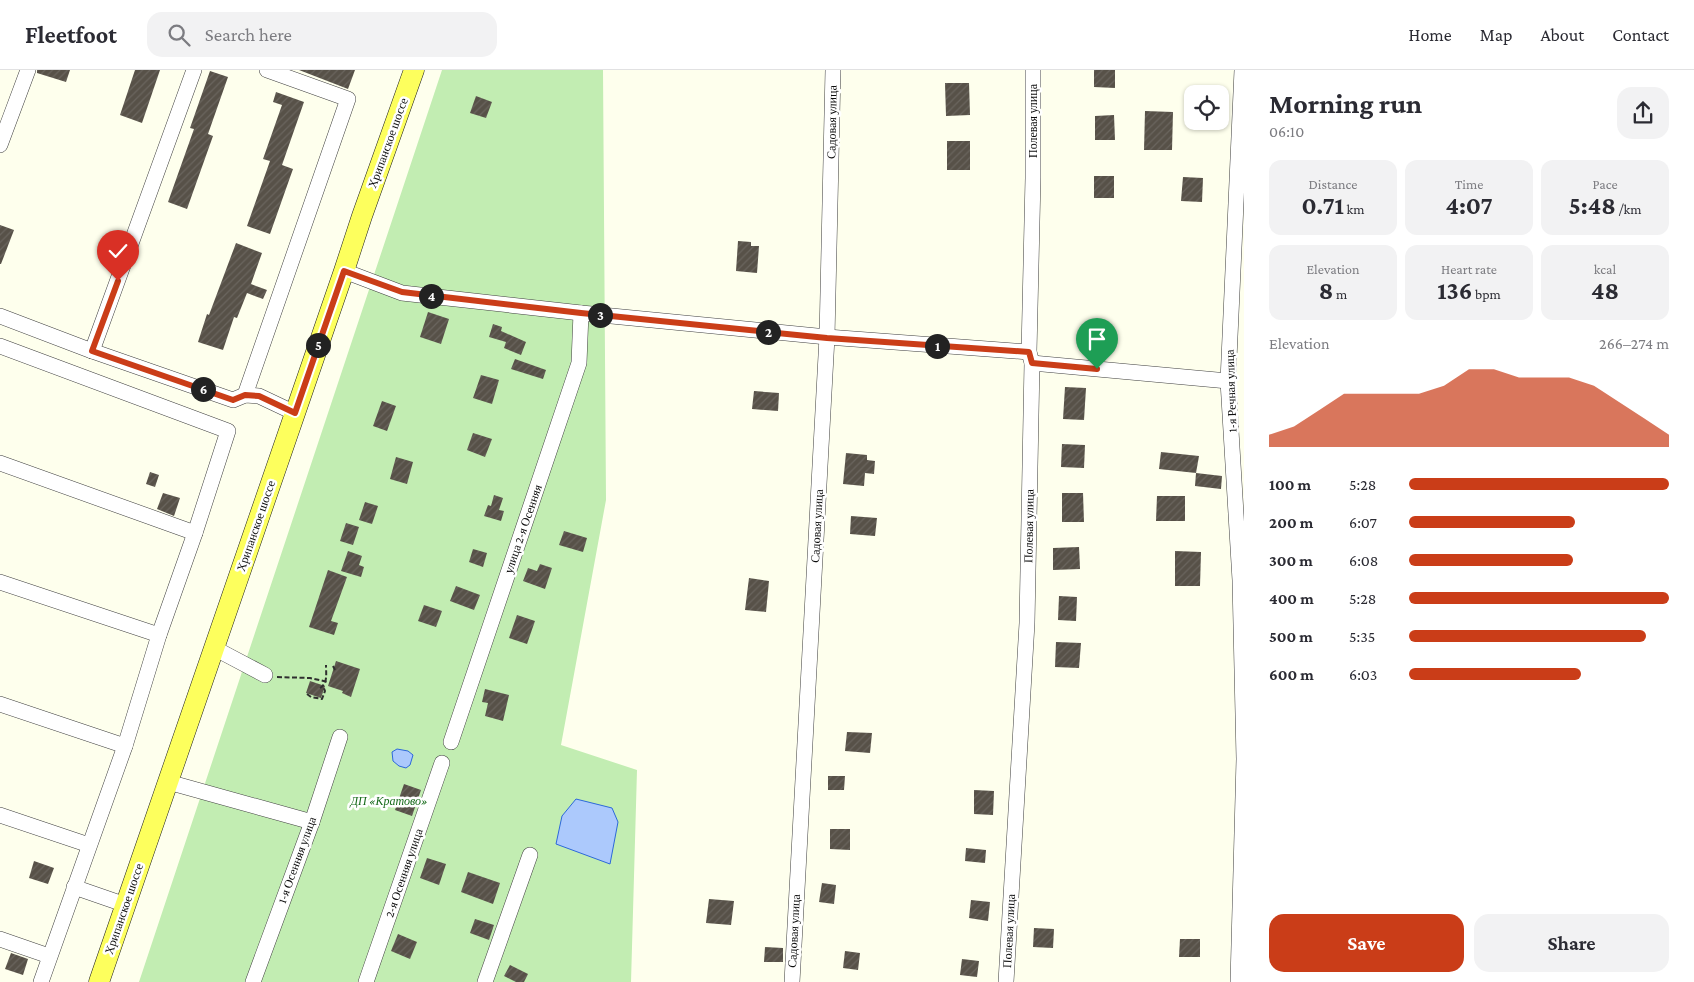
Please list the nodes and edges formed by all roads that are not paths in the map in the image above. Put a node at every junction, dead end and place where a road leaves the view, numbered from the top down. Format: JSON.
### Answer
{"nodes":[{"id":1,"x":28,"y":70,"type":"edge"},
{"id":2,"x":194,"y":70,"type":"edge"},
{"id":3,"x":267,"y":70,"type":"edge"},
{"id":4,"x":414,"y":70,"type":"edge"},
{"id":5,"x":833,"y":70,"type":"edge"},
{"id":6,"x":1033,"y":70,"type":"edge"},
{"id":7,"x":1242,"y":70,"type":"edge"},
{"id":8,"x":0,"y":145,"type":"edge"},
{"id":9,"x":344,"y":271,"type":"junction"},
{"id":10,"x":581,"y":313,"type":"junction"},
{"id":11,"x":0,"y":316,"type":"edge"},
{"id":12,"x":827,"y":338,"type":"junction"},
{"id":13,"x":0,"y":346,"type":"edge"},
{"id":14,"x":92,"y":351,"type":"junction"},
{"id":15,"x":1030,"y":358,"type":"junction"},
{"id":16,"x":1228,"y":381,"type":"junction"},
{"id":17,"x":245,"y":395,"type":"junction"},
{"id":18,"x":295,"y":413,"type":"junction"},
{"id":19,"x":0,"y":463,"type":"edge"},
{"id":20,"x":196,"y":533,"type":"junction"},
{"id":21,"x":0,"y":582,"type":"edge"},
{"id":22,"x":1242,"y":584,"type":"edge"},
{"id":23,"x":158,"y":636,"type":"junction"},
{"id":24,"x":214,"y":648,"type":"junction"},
{"id":25,"x":265,"y":675,"type":"road end"},
{"id":26,"x":0,"y":704,"type":"edge"},
{"id":27,"x":340,"y":737,"type":"dead end"},
{"id":28,"x":451,"y":742,"type":"dead end"},
{"id":29,"x":124,"y":746,"type":"junction"},
{"id":30,"x":442,"y":763,"type":"dead end"},
{"id":31,"x":168,"y":782,"type":"junction"},
{"id":32,"x":0,"y":815,"type":"edge"},
{"id":33,"x":312,"y":822,"type":"junction"},
{"id":34,"x":89,"y":846,"type":"junction"},
{"id":35,"x":530,"y":855,"type":"dead end"},
{"id":36,"x":74,"y":887,"type":"junction"},
{"id":37,"x":126,"y":905,"type":"junction"},
{"id":38,"x":0,"y":939,"type":"edge"},
{"id":39,"x":49,"y":956,"type":"junction"},
{"id":40,"x":41,"y":982,"type":"edge"},
{"id":41,"x":99,"y":982,"type":"edge"},
{"id":42,"x":253,"y":982,"type":"edge"},
{"id":43,"x":366,"y":982,"type":"edge"},
{"id":44,"x":485,"y":982,"type":"edge"},
{"id":45,"x":792,"y":982,"type":"edge"},
{"id":46,"x":1006,"y":982,"type":"edge"},
{"id":47,"x":1238,"y":982,"type":"edge"}],
"edges":[{"from":1,"to":8,"type":"street"},
{"from":2,"to":14,"type":"street"},
{"from":3,"to":17,"type":"street"},
{"from":4,"to":9,"type":"main road","name":"Хрипанское шоссе"},
{"from":5,"to":12,"type":"street","name":"Садовая улица"},
{"from":6,"to":15,"type":"street","name":"Полевая улица"},
{"from":7,"to":16,"type":"street","name":"1-я Речная улица"},
{"from":9,"to":10,"type":"street"},
{"from":9,"to":18,"type":"main road","name":"Хрипанское шоссе"},
{"from":10,"to":12,"type":"street"},
{"from":10,"to":28,"type":"street","name":"улица 2-я Осенняя"},
{"from":11,"to":14,"type":"street"},
{"from":12,"to":15,"type":"street"},
{"from":12,"to":45,"type":"street","name":"Садовая улица"},
{"from":13,"to":20,"type":"street"},
{"from":14,"to":17,"type":"street"},
{"from":15,"to":16,"type":"street"},
{"from":15,"to":46,"type":"street","name":"Полевая улица"},
{"from":16,"to":22,"type":"street","name":"1-я Речная улица"},
{"from":17,"to":18,"type":"street"},
{"from":18,"to":24,"type":"main road","name":"Хрипанское шоссе"},
{"from":19,"to":20,"type":"street"},
{"from":20,"to":23,"type":"street"},
{"from":21,"to":23,"type":"street"},
{"from":22,"to":47,"type":"street","name":"1-я Речная улица"},
{"from":23,"to":29,"type":"street"},
{"from":24,"to":25,"type":"street"},
{"from":24,"to":31,"type":"main road","name":"Хрипанское шоссе"},
{"from":26,"to":29,"type":"street"},
{"from":27,"to":33,"type":"street","name":"1-я Осенняя улица"},
{"from":29,"to":34,"type":"street"},
{"from":30,"to":43,"type":"street","name":"2-я Осенняя улица"},
{"from":31,"to":33,"type":"street"},
{"from":31,"to":37,"type":"main road","name":"Хрипанское шоссе"},
{"from":32,"to":34,"type":"street"},
{"from":33,"to":42,"type":"street","name":"1-я Осенняя улица"},
{"from":34,"to":36,"type":"street"},
{"from":35,"to":44,"type":"street"},
{"from":36,"to":37,"type":"street"},
{"from":36,"to":39,"type":"street"},
{"from":37,"to":41,"type":"main road","name":"Хрипанское шоссе"},
{"from":38,"to":39,"type":"street"},
{"from":39,"to":40,"type":"street"}]}
